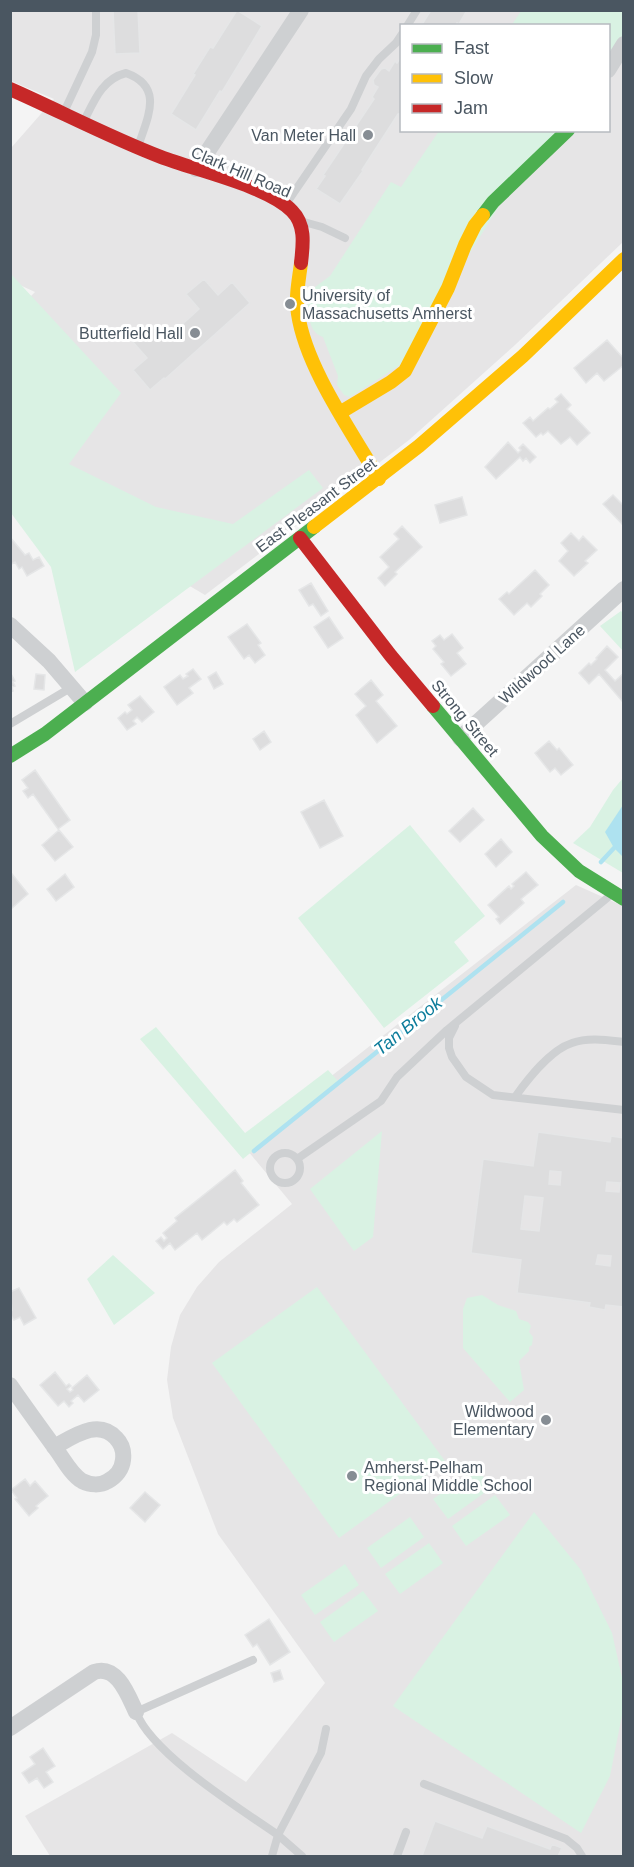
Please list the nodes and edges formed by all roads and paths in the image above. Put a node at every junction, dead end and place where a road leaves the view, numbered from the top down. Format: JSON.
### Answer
{"nodes":[{"id":1,"x":96,"y":10,"type":"edge"},
{"id":2,"x":302,"y":10,"type":"edge"},
{"id":3,"x":417,"y":10,"type":"edge"},
{"id":4,"x":408,"y":24,"type":"edge"},
{"id":5,"x":400,"y":37,"type":"edge"},
{"id":6,"x":624,"y":44,"type":"edge"},
{"id":7,"x":610,"y":68,"type":"edge"},
{"id":8,"x":10,"y":89,"type":"edge"},
{"id":9,"x":63,"y":112,"type":"junction"},
{"id":10,"x":84,"y":122,"type":"junction"},
{"id":11,"x":566,"y":132,"type":"edge"},
{"id":12,"x":138,"y":148,"type":"junction"},
{"id":13,"x":196,"y":169,"type":"junction"},
{"id":14,"x":285,"y":205,"type":"junction"},
{"id":15,"x":299,"y":221,"type":"junction"},
{"id":16,"x":345,"y":238,"type":"dead end"},
{"id":17,"x":624,"y":259,"type":"edge"},
{"id":18,"x":341,"y":411,"type":"junction"},
{"id":19,"x":379,"y":479,"type":"junction"},
{"id":20,"x":300,"y":538,"type":"junction"},
{"id":21,"x":624,"y":590,"type":"edge"},
{"id":22,"x":10,"y":625,"type":"edge"},
{"id":23,"x":72,"y":687,"type":"junction"},
{"id":24,"x":85,"y":703,"type":"junction"},
{"id":25,"x":10,"y":724,"type":"edge"},
{"id":26,"x":460,"y":738,"type":"junction"},
{"id":27,"x":10,"y":756,"type":"edge"},
{"id":28,"x":618,"y":896,"type":"edge"},
{"id":29,"x":460,"y":1021,"type":"junction"},
{"id":30,"x":624,"y":1042,"type":"edge"},
{"id":31,"x":515,"y":1098,"type":"junction"},
{"id":32,"x":624,"y":1110,"type":"edge"},
{"id":33,"x":297,"y":1160,"type":"dead end"},
{"id":34,"x":10,"y":1385,"type":"edge"},
{"id":35,"x":54,"y":1447,"type":"dead end"},
{"id":36,"x":253,"y":1660,"type":"dead end"},
{"id":37,"x":136,"y":1712,"type":"junction"},
{"id":38,"x":10,"y":1728,"type":"edge"},
{"id":39,"x":326,"y":1729,"type":"dead end"},
{"id":40,"x":424,"y":1784,"type":"dead end"},
{"id":41,"x":406,"y":1832,"type":"dead end"},
{"id":42,"x":278,"y":1836,"type":"junction"},
{"id":43,"x":272,"y":1857,"type":"edge"},
{"id":44,"x":302,"y":1857,"type":"edge"},
{"id":45,"x":397,"y":1857,"type":"edge"},
{"id":46,"x":582,"y":1857,"type":"edge"}],
"edges":[{"from":1,"to":9,"type":"lane"},
{"from":2,"to":13,"type":"street"},
{"from":3,"to":4,"type":"lane"},
{"from":5,"to":14,"type":"lane"},
{"from":6,"to":7,"type":"street"},
{"from":8,"to":9,"type":"main road","name":"Clark Hill Road"},
{"from":9,"to":10,"type":"main road","name":"Clark Hill Road"},
{"from":10,"to":12,"type":"main road","name":"Clark Hill Road"},
{"from":10,"to":12,"type":"lane"},
{"from":11,"to":18,"type":"main road"},
{"from":12,"to":13,"type":"main road","name":"Clark Hill Road"},
{"from":13,"to":14,"type":"main road","name":"Clark Hill Road"},
{"from":14,"to":15,"type":"main road","name":"Clark Hill Road"},
{"from":15,"to":16,"type":"lane"},
{"from":15,"to":18,"type":"main road","name":"Clark Hill Road"},
{"from":17,"to":19,"type":"main road","name":"East Pleasant Street"},
{"from":18,"to":19,"type":"main road","name":"Clark Hill Road"},
{"from":19,"to":20,"type":"main road","name":"East Pleasant Street"},
{"from":20,"to":24,"type":"main road","name":"East Pleasant Street"},
{"from":20,"to":26,"type":"main road","name":"Strong Street"},
{"from":21,"to":26,"type":"street","name":"Wildwood Lane"},
{"from":22,"to":23,"type":"street"},
{"from":23,"to":24,"type":"street"},
{"from":23,"to":25,"type":"lane"},
{"from":24,"to":27,"type":"main road","name":"East Pleasant Street"},
{"from":26,"to":28,"type":"main road","name":"Strong Street"},
{"from":28,"to":29,"type":"lane"},
{"from":29,"to":31,"type":"lane"},
{"from":29,"to":33,"type":"lane"},
{"from":30,"to":31,"type":"lane"},
{"from":31,"to":32,"type":"lane"},
{"from":34,"to":35,"type":"street"},
{"from":36,"to":37,"type":"lane"},
{"from":37,"to":38,"type":"street"},
{"from":37,"to":42,"type":"lane"},
{"from":39,"to":42,"type":"lane"},
{"from":40,"to":46,"type":"lane"},
{"from":41,"to":45,"type":"lane"},
{"from":42,"to":43,"type":"lane"},
{"from":42,"to":44,"type":"lane"}]}
